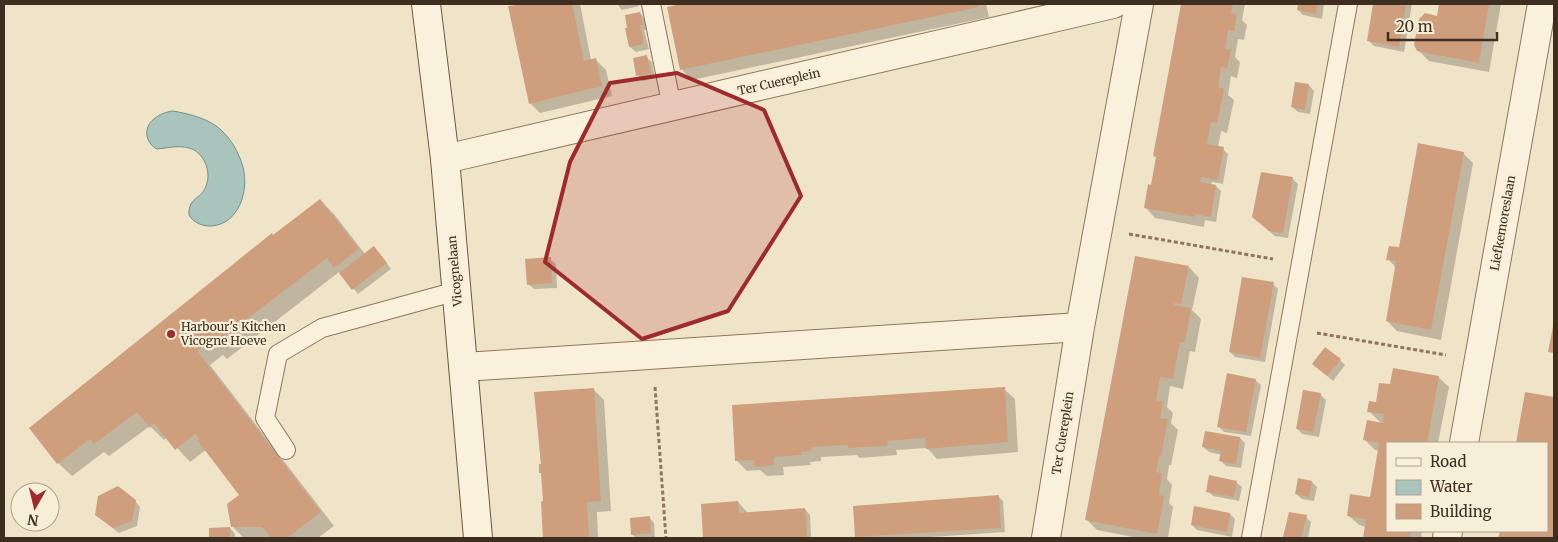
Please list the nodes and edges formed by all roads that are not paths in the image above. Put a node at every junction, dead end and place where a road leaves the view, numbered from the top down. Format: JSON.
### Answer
{"nodes":[{"id":1,"x":426,"y":4,"type":"edge"},
{"id":2,"x":652,"y":4,"type":"edge"},
{"id":3,"x":1113,"y":4,"type":"edge"},
{"id":4,"x":1139,"y":4,"type":"edge"},
{"id":5,"x":1348,"y":4,"type":"edge"},
{"id":6,"x":1542,"y":4,"type":"edge"},
{"id":7,"x":672,"y":107,"type":"junction"},
{"id":8,"x":445,"y":159,"type":"junction"},
{"id":9,"x":457,"y":291,"type":"junction"},
{"id":10,"x":1080,"y":327,"type":"junction"},
{"id":11,"x":464,"y":367,"type":"junction"},
{"id":12,"x":1464,"y":442,"type":"edge"},
{"id":13,"x":286,"y":450,"type":"dead end"},
{"id":14,"x":478,"y":538,"type":"edge"},
{"id":15,"x":1046,"y":538,"type":"edge"},
{"id":16,"x":1251,"y":538,"type":"edge"}],
"edges":[{"from":1,"to":8,"type":"street","name":"Vicognelaan"},
{"from":2,"to":7,"type":"lane"},
{"from":3,"to":7,"type":"street","name":"Ter Cuereplein"},
{"from":4,"to":10,"type":"street","name":"Ter Cuereplein"},
{"from":5,"to":16,"type":"lane"},
{"from":6,"to":12,"type":"street","name":"Liefkemoreslaan"},
{"from":7,"to":8,"type":"street","name":"Ter Cuereplein"},
{"from":8,"to":9,"type":"street","name":"Vicognelaan"},
{"from":9,"to":11,"type":"street","name":"Vicognelaan"},
{"from":9,"to":13,"type":"lane"},
{"from":10,"to":11,"type":"street"},
{"from":10,"to":15,"type":"street","name":"Ter Cuereplein"},
{"from":11,"to":14,"type":"street","name":"Vicognelaan"}]}
